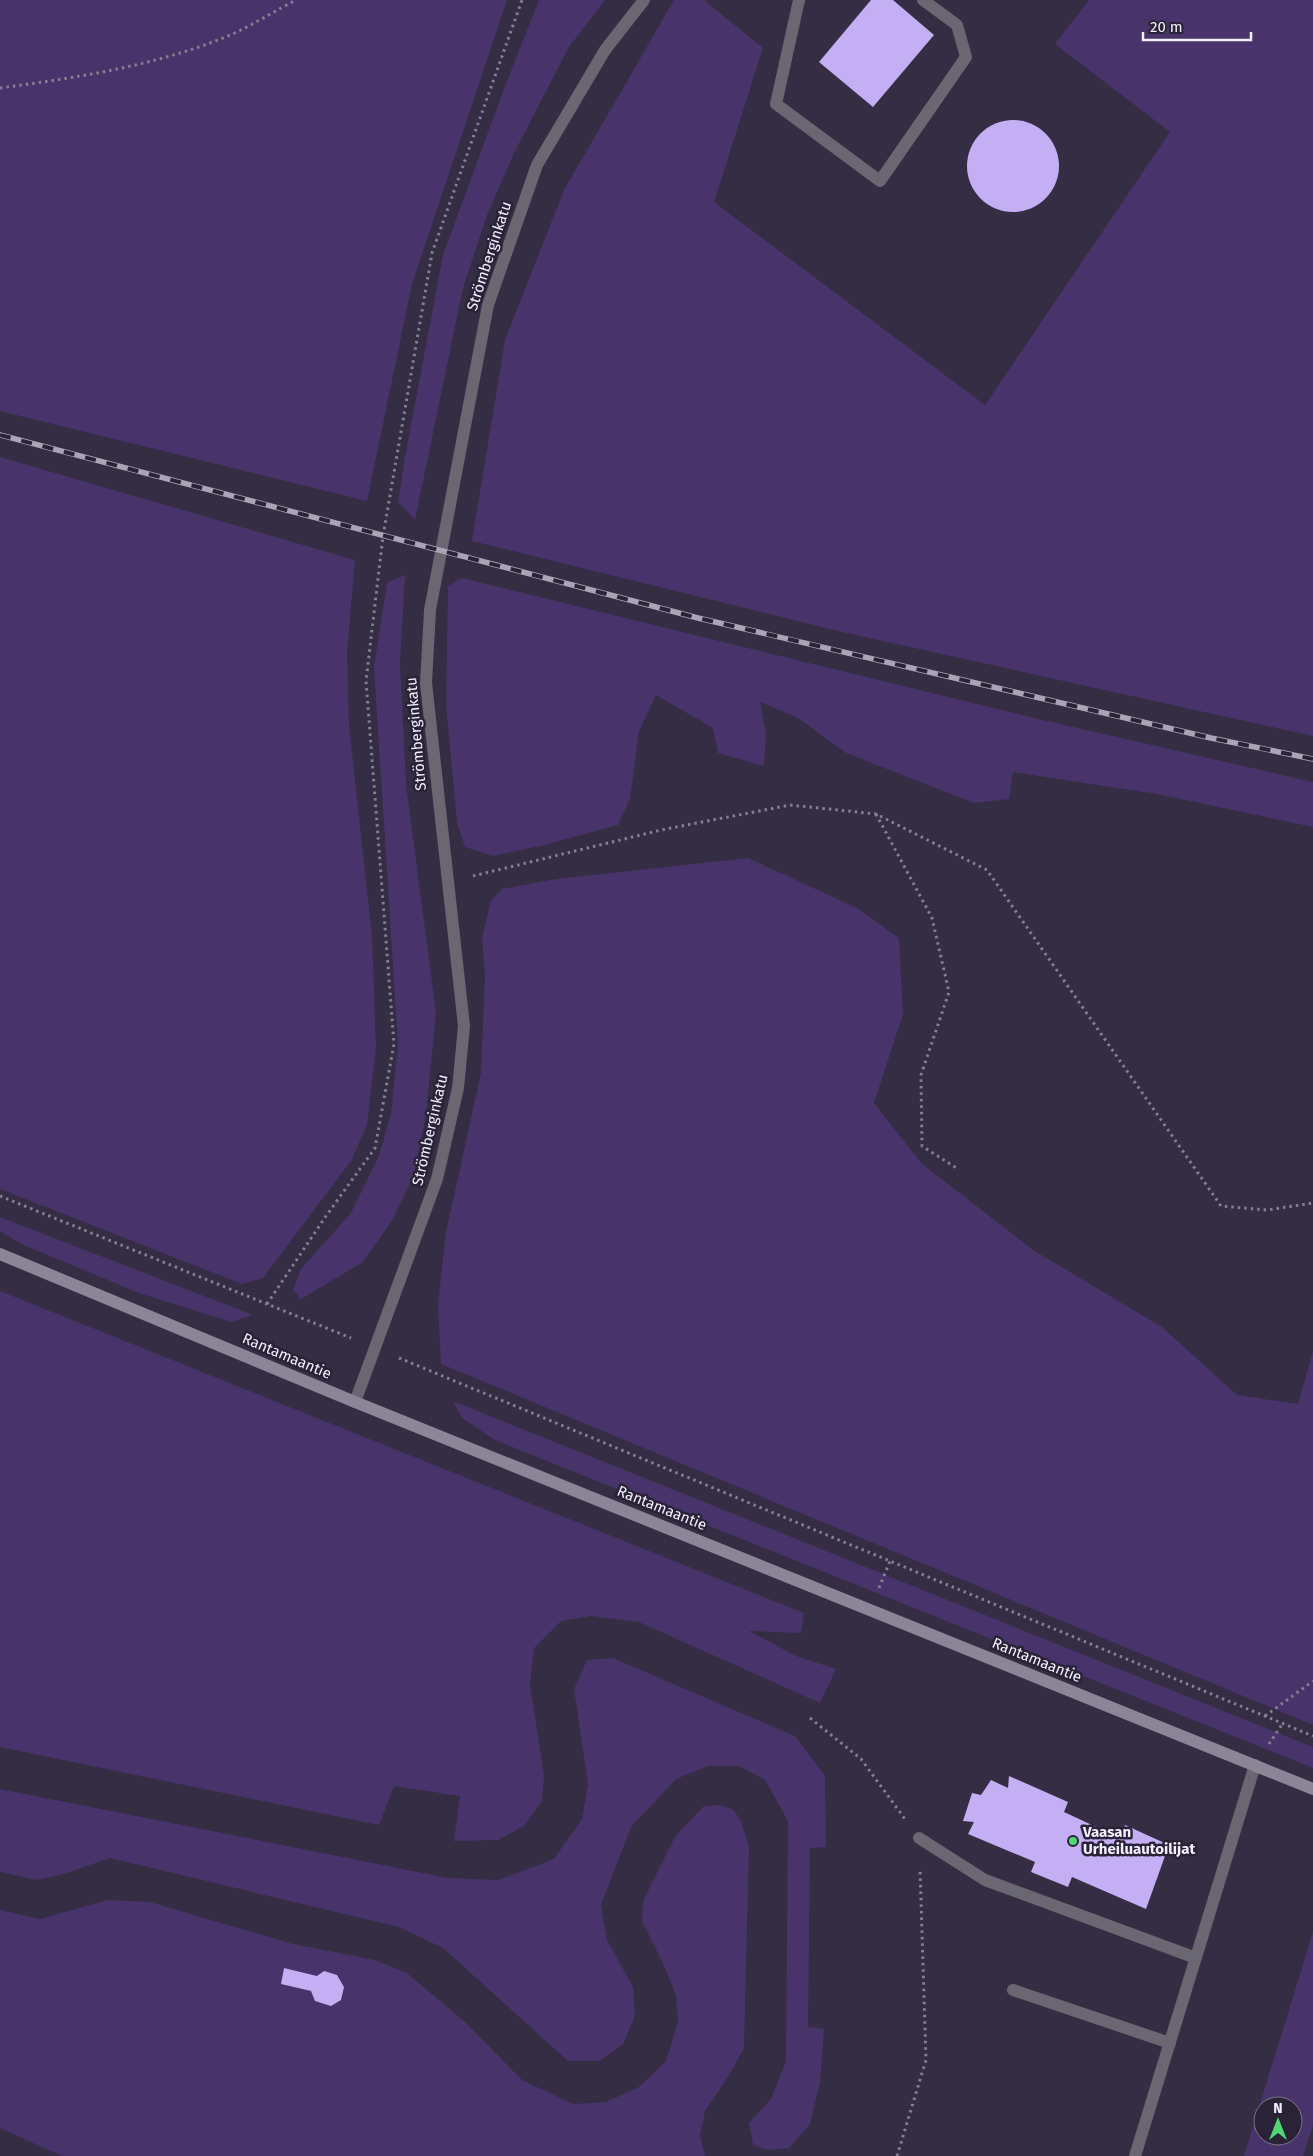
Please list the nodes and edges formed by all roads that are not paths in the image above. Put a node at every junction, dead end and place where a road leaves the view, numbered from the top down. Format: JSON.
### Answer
{"nodes":[{"id":1,"x":644,"y":0,"type":"edge"},
{"id":2,"x":799,"y":0,"type":"edge"},
{"id":3,"x":923,"y":0,"type":"edge"},
{"id":4,"x":0,"y":1254,"type":"edge"},
{"id":5,"x":355,"y":1402,"type":"junction"},
{"id":6,"x":1255,"y":1765,"type":"junction"},
{"id":7,"x":1313,"y":1789,"type":"edge"},
{"id":8,"x":918,"y":1838,"type":"road end"},
{"id":9,"x":1196,"y":1958,"type":"junction"},
{"id":10,"x":1013,"y":1990,"type":"dead end"},
{"id":11,"x":1170,"y":2044,"type":"junction"},
{"id":12,"x":1136,"y":2156,"type":"edge"}],
"edges":[{"from":1,"to":5,"type":"street","name":"Strömberginkatu"},
{"from":2,"to":3,"type":"street"},
{"from":4,"to":5,"type":"main road","name":"Rantamaantie"},
{"from":5,"to":6,"type":"main road","name":"Rantamaantie"},
{"from":6,"to":7,"type":"main road","name":"Rantamaantie"},
{"from":6,"to":9,"type":"street"},
{"from":8,"to":9,"type":"street"},
{"from":9,"to":11,"type":"street"},
{"from":10,"to":11,"type":"street"},
{"from":11,"to":12,"type":"street"}]}
